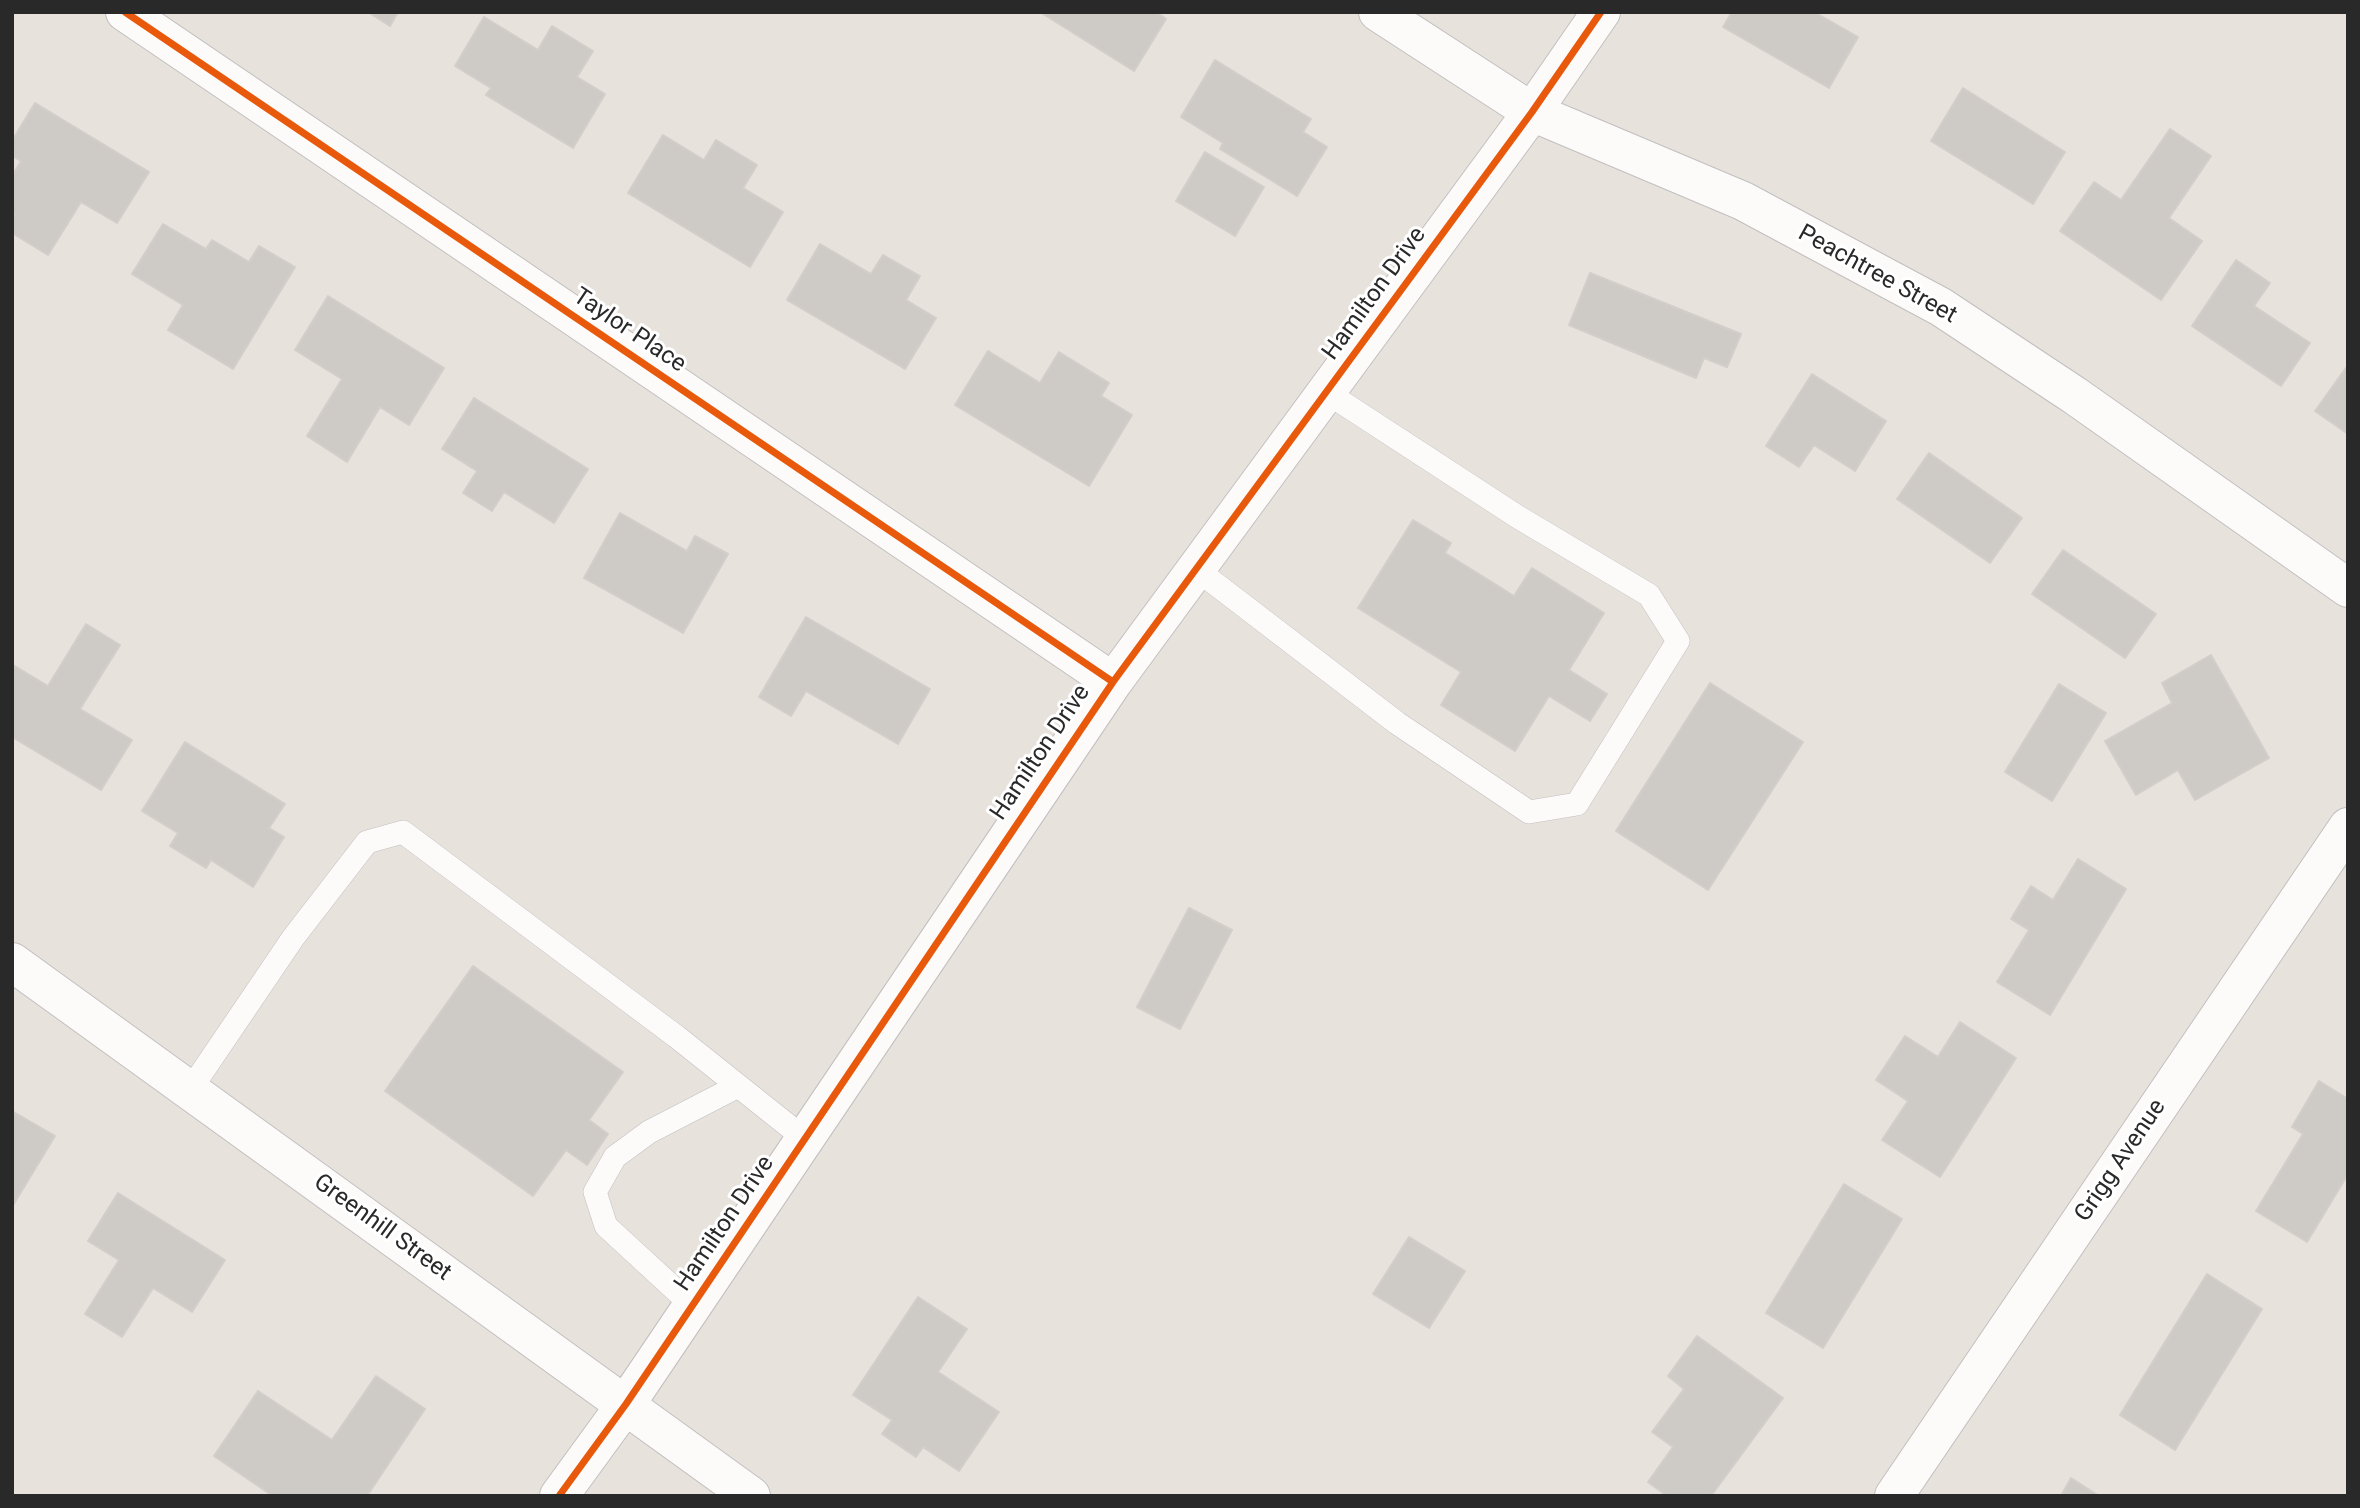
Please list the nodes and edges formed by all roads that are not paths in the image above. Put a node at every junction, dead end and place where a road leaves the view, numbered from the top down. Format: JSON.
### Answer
{"nodes":[{"id":1,"x":125,"y":12,"type":"edge"},
{"id":2,"x":1378,"y":12,"type":"edge"},
{"id":3,"x":1601,"y":12,"type":"edge"},
{"id":4,"x":1532,"y":112,"type":"junction"},
{"id":5,"x":1326,"y":392,"type":"junction"},
{"id":6,"x":1195,"y":569,"type":"junction"},
{"id":7,"x":2348,"y":588,"type":"edge"},
{"id":8,"x":1112,"y":682,"type":"junction"},
{"id":9,"x":2348,"y":827,"type":"edge"},
{"id":10,"x":12,"y":962,"type":"edge"},
{"id":11,"x":738,"y":1086,"type":"junction"},
{"id":12,"x":190,"y":1090,"type":"junction"},
{"id":13,"x":805,"y":1139,"type":"junction"},
{"id":14,"x":692,"y":1306,"type":"junction"},
{"id":15,"x":626,"y":1405,"type":"junction"},
{"id":16,"x":559,"y":1496,"type":"edge"},
{"id":17,"x":751,"y":1496,"type":"edge"},
{"id":18,"x":1894,"y":1496,"type":"edge"}],
"edges":[{"from":1,"to":8,"type":"street","name":"Taylor Place"},
{"from":2,"to":4,"type":"street","name":"Peachtree Street"},
{"from":3,"to":4,"type":"street","name":"Hamilton Drive"},
{"from":4,"to":5,"type":"street","name":"Hamilton Drive"},
{"from":4,"to":7,"type":"street","name":"Peachtree Street"},
{"from":5,"to":6,"type":"street","name":"Hamilton Drive"},
{"from":5,"to":6,"type":"lane"},
{"from":6,"to":8,"type":"street","name":"Hamilton Drive"},
{"from":8,"to":13,"type":"street","name":"Hamilton Drive"},
{"from":9,"to":18,"type":"street","name":"Grigg Avenue"},
{"from":10,"to":12,"type":"street","name":"Greenhill Street"},
{"from":11,"to":12,"type":"lane"},
{"from":11,"to":13,"type":"lane"},
{"from":11,"to":14,"type":"lane"},
{"from":12,"to":15,"type":"street","name":"Greenhill Street"},
{"from":13,"to":14,"type":"street","name":"Hamilton Drive"},
{"from":14,"to":15,"type":"street","name":"Hamilton Drive"},
{"from":15,"to":16,"type":"street","name":"Hamilton Drive"},
{"from":15,"to":17,"type":"street","name":"Greenhill Street"}]}
